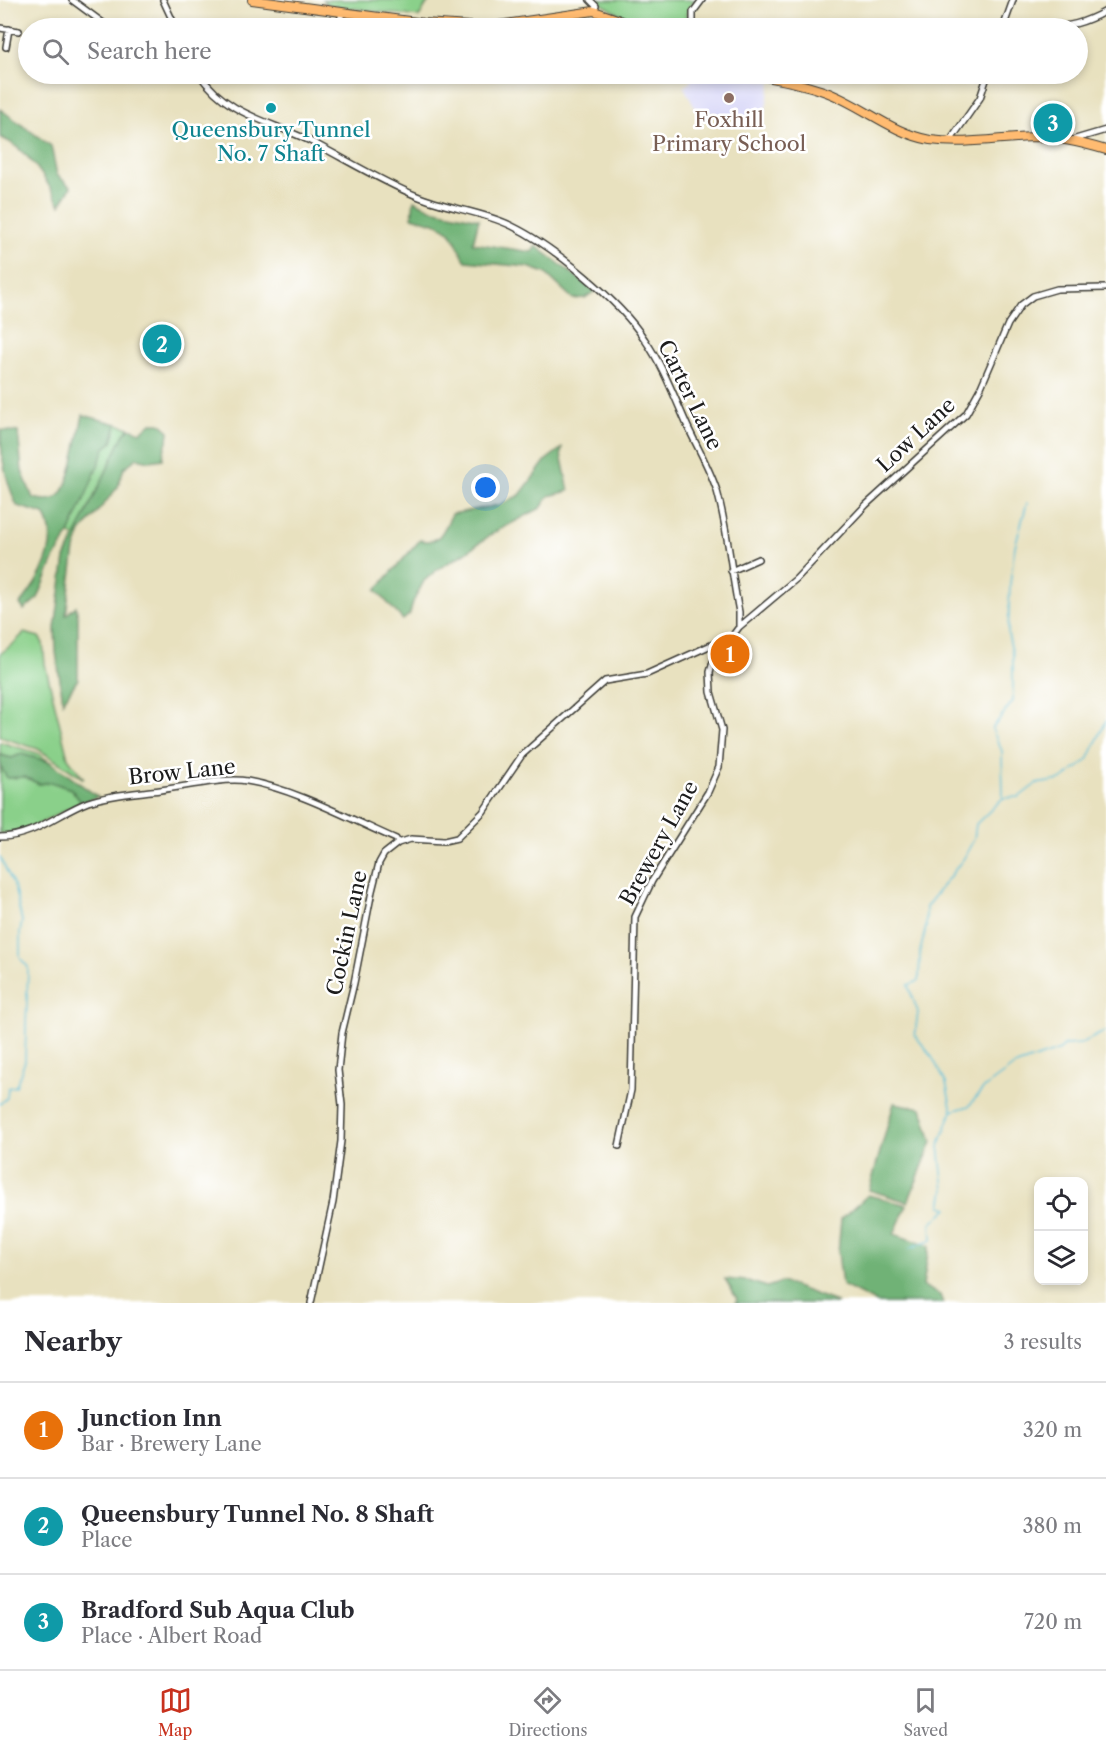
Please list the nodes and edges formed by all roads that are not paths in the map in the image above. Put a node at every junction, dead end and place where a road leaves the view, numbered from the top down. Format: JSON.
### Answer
{"nodes":[{"id":1,"x":72,"y":0,"type":"edge"},
{"id":2,"x":164,"y":0,"type":"edge"},
{"id":3,"x":252,"y":0,"type":"edge"},
{"id":4,"x":590,"y":0,"type":"edge"},
{"id":5,"x":702,"y":0,"type":"edge"},
{"id":6,"x":1013,"y":0,"type":"edge"},
{"id":7,"x":594,"y":11,"type":"junction"},
{"id":8,"x":1106,"y":11,"type":"edge"},
{"id":9,"x":342,"y":13,"type":"junction"},
{"id":10,"x":96,"y":18,"type":"edge"},
{"id":11,"x":172,"y":18,"type":"edge"},
{"id":12,"x":341,"y":18,"type":"edge"},
{"id":13,"x":383,"y":18,"type":"edge"},
{"id":14,"x":546,"y":18,"type":"edge"},
{"id":15,"x":613,"y":18,"type":"edge"},
{"id":16,"x":693,"y":18,"type":"edge"},
{"id":17,"x":1007,"y":18,"type":"edge"},
{"id":18,"x":1088,"y":21,"type":"edge"},
{"id":19,"x":0,"y":28,"type":"edge"},
{"id":20,"x":9,"y":29,"type":"junction"},
{"id":21,"x":18,"y":31,"type":"edge"},
{"id":22,"x":6,"y":47,"type":"dead end"},
{"id":23,"x":207,"y":84,"type":"edge"},
{"id":24,"x":793,"y":84,"type":"edge"},
{"id":25,"x":986,"y":84,"type":"edge"},
{"id":26,"x":1106,"y":130,"type":"edge"},
{"id":27,"x":1071,"y":140,"type":"junction"},
{"id":28,"x":950,"y":141,"type":"junction"},
{"id":29,"x":1106,"y":150,"type":"edge"},
{"id":30,"x":1106,"y":288,"type":"edge"},
{"id":31,"x":758,"y":559,"type":"dead end"},
{"id":32,"x":731,"y":571,"type":"junction"},
{"id":33,"x":739,"y":627,"type":"junction"},
{"id":34,"x":731,"y":636,"type":"junction"},
{"id":35,"x":0,"y":837,"type":"edge"},
{"id":36,"x":398,"y":843,"type":"junction"},
{"id":37,"x":619,"y":1146,"type":"dead end"},
{"id":38,"x":311,"y":1303,"type":"edge"}],
"edges":[{"from":1,"to":10,"type":"street"},
{"from":2,"to":11,"type":"street"},
{"from":3,"to":9,"type":"main road"},
{"from":4,"to":7,"type":"street"},
{"from":5,"to":16,"type":"street"},
{"from":6,"to":17,"type":"street"},
{"from":7,"to":14,"type":"main road"},
{"from":7,"to":15,"type":"main road"},
{"from":8,"to":18,"type":"street"},
{"from":9,"to":12,"type":"street"},
{"from":9,"to":13,"type":"main road"},
{"from":19,"to":20,"type":"street"},
{"from":20,"to":21,"type":"street"},
{"from":20,"to":22,"type":"street"},
{"from":23,"to":32,"type":"street","name":"Carter Lane"},
{"from":24,"to":28,"type":"main road"},
{"from":25,"to":28,"type":"street"},
{"from":26,"to":27,"type":"street"},
{"from":27,"to":28,"type":"main road"},
{"from":27,"to":29,"type":"main road"},
{"from":30,"to":33,"type":"street","name":"Low Lane"},
{"from":31,"to":32,"type":"street"},
{"from":32,"to":33,"type":"street","name":"Carter Lane"},
{"from":33,"to":34,"type":"street"},
{"from":34,"to":36,"type":"street"},
{"from":34,"to":37,"type":"street","name":"Brewery Lane"},
{"from":35,"to":36,"type":"street","name":"Brow Lane"},
{"from":36,"to":38,"type":"street","name":"Cockin Lane"}]}
